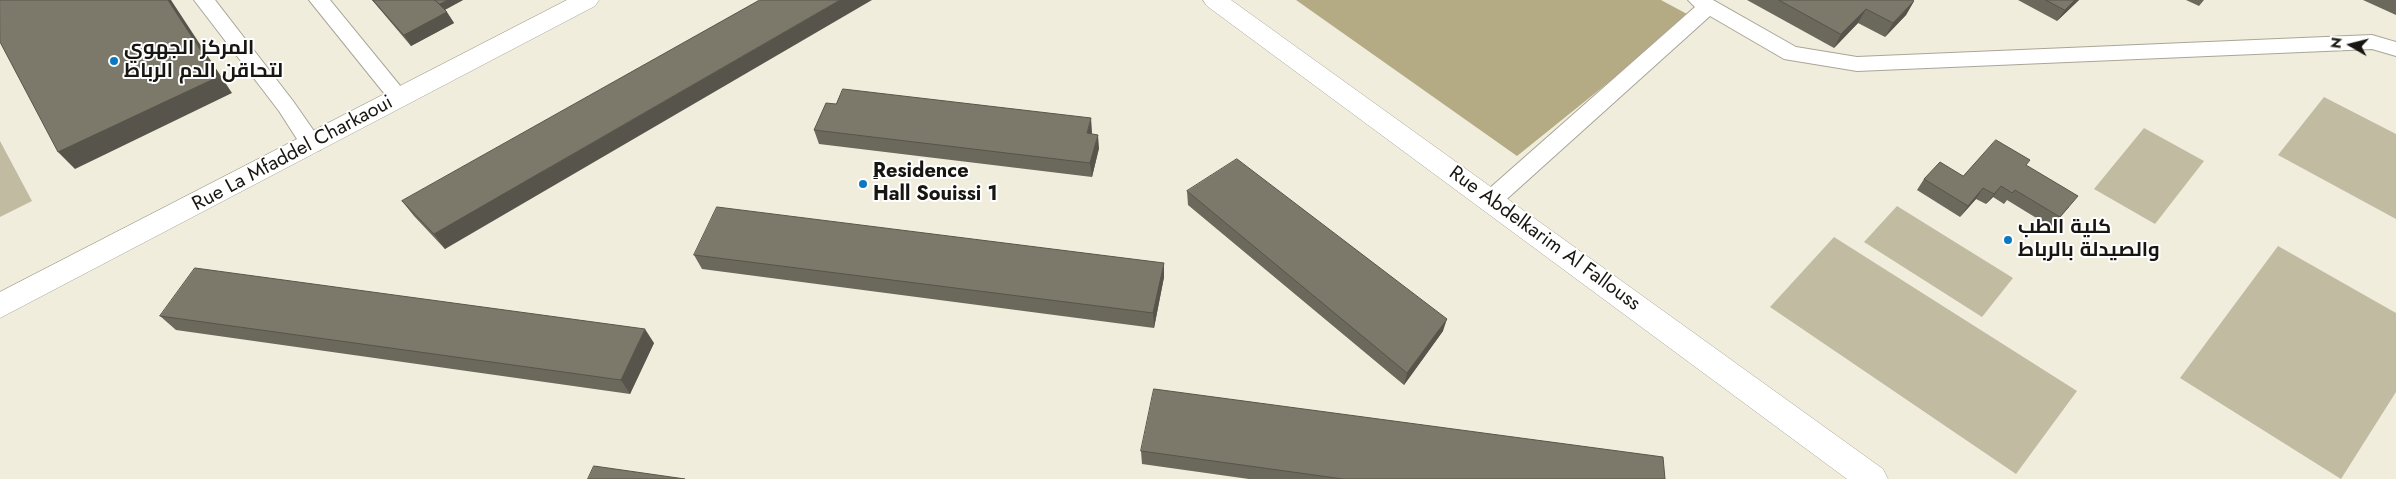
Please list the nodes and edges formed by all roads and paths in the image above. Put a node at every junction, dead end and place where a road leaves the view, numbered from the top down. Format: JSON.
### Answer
{"nodes":[{"id":1,"x":204,"y":0,"type":"edge"},
{"id":2,"x":586,"y":0,"type":"edge"},
{"id":3,"x":1216,"y":0,"type":"edge"},
{"id":4,"x":324,"y":2,"type":"edge"},
{"id":5,"x":1703,"y":3,"type":"edge"},
{"id":6,"x":2396,"y":49,"type":"edge"},
{"id":7,"x":399,"y":98,"type":"junction"},
{"id":8,"x":312,"y":144,"type":"junction"},
{"id":9,"x":1491,"y":200,"type":"junction"},
{"id":10,"x":0,"y":306,"type":"edge"},
{"id":11,"x":1872,"y":479,"type":"edge"}],
"edges":[{"from":1,"to":8,"type":"lane"},
{"from":2,"to":7,"type":"street","name":"Rue La Mfaddel Charkaoui"},
{"from":3,"to":9,"type":"street","name":"Rue Abdelkarim Al Fallouss"},
{"from":4,"to":7,"type":"lane"},
{"from":5,"to":6,"type":"lane"},
{"from":5,"to":9,"type":"lane"},
{"from":7,"to":8,"type":"street","name":"Rue La Mfaddel Charkaoui"},
{"from":8,"to":10,"type":"street","name":"Rue La Mfaddel Charkaoui"},
{"from":9,"to":11,"type":"street","name":"Rue Abdelkarim Al Fallouss"}]}
